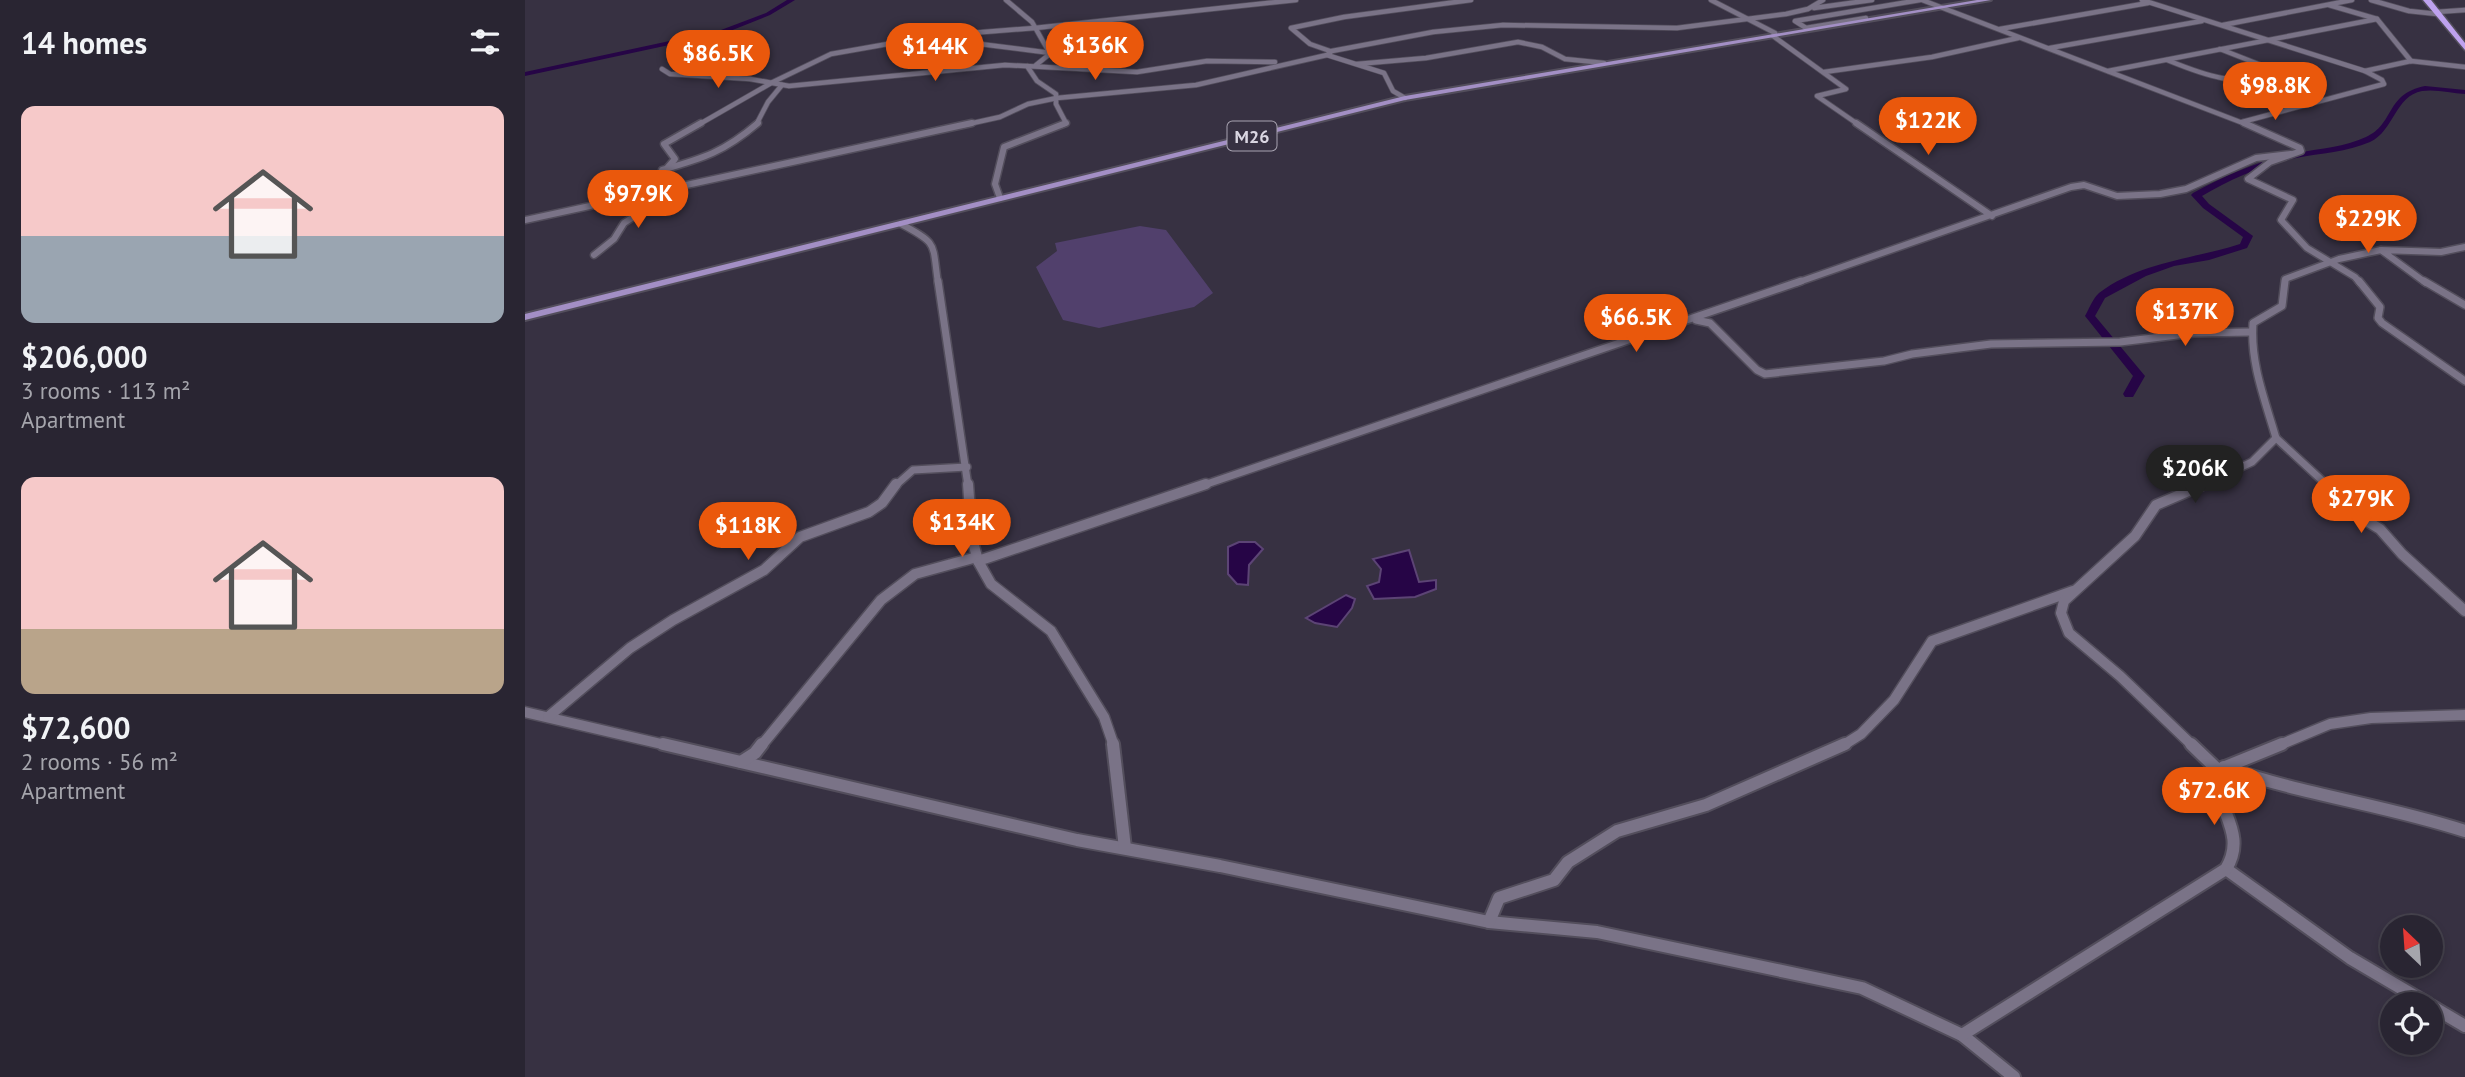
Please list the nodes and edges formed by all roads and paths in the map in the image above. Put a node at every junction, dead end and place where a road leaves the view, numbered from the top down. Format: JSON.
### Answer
{"nodes":[{"id":1,"x":1006,"y":0,"type":"edge"},
{"id":2,"x":1296,"y":0,"type":"edge"},
{"id":3,"x":1471,"y":0,"type":"edge"},
{"id":4,"x":1711,"y":0,"type":"edge"},
{"id":5,"x":1822,"y":0,"type":"edge"},
{"id":6,"x":1873,"y":0,"type":"edge"},
{"id":7,"x":1921,"y":0,"type":"edge"},
{"id":8,"x":1988,"y":0,"type":"edge"},
{"id":9,"x":2142,"y":0,"type":"edge"},
{"id":10,"x":2352,"y":0,"type":"edge"},
{"id":11,"x":2371,"y":0,"type":"edge"},
{"id":12,"x":2427,"y":0,"type":"edge"},
{"id":13,"x":1971,"y":1,"type":"edge"},
{"id":14,"x":2151,"y":3,"type":"junction"},
{"id":15,"x":1835,"y":5,"type":"junction"},
{"id":16,"x":2329,"y":5,"type":"junction"},
{"id":17,"x":1942,"y":8,"type":"junction"},
{"id":18,"x":1808,"y":9,"type":"junction"},
{"id":19,"x":2465,"y":10,"type":"edge"},
{"id":20,"x":1850,"y":12,"type":"junction"},
{"id":21,"x":2437,"y":13,"type":"junction"},
{"id":22,"x":1750,"y":19,"type":"junction"},
{"id":23,"x":1869,"y":19,"type":"junction"},
{"id":24,"x":2377,"y":19,"type":"junction"},
{"id":25,"x":2205,"y":20,"type":"junction"},
{"id":26,"x":2221,"y":25,"type":"junction"},
{"id":27,"x":1035,"y":28,"type":"junction"},
{"id":28,"x":1998,"y":29,"type":"junction"},
{"id":29,"x":909,"y":33,"type":"dead end"},
{"id":30,"x":1773,"y":36,"type":"junction"},
{"id":31,"x":928,"y":37,"type":"junction"},
{"id":32,"x":2020,"y":37,"type":"junction"},
{"id":33,"x":2266,"y":40,"type":"junction"},
{"id":34,"x":2465,"y":48,"type":"edge"},
{"id":35,"x":2049,"y":49,"type":"junction"},
{"id":36,"x":2220,"y":49,"type":"junction"},
{"id":37,"x":1049,"y":52,"type":"junction"},
{"id":38,"x":1329,"y":53,"type":"junction"},
{"id":39,"x":2166,"y":60,"type":"junction"},
{"id":40,"x":1298,"y":61,"type":"junction"},
{"id":41,"x":2411,"y":61,"type":"junction"},
{"id":42,"x":1357,"y":64,"type":"junction"},
{"id":43,"x":1604,"y":64,"type":"junction"},
{"id":44,"x":1027,"y":65,"type":"junction"},
{"id":45,"x":1036,"y":65,"type":"junction"},
{"id":46,"x":2465,"y":67,"type":"edge"},
{"id":47,"x":662,"y":69,"type":"dead end"},
{"id":48,"x":2108,"y":71,"type":"junction"},
{"id":49,"x":2365,"y":71,"type":"junction"},
{"id":50,"x":1824,"y":72,"type":"junction"},
{"id":51,"x":773,"y":82,"type":"junction"},
{"id":52,"x":782,"y":85,"type":"junction"},
{"id":53,"x":1057,"y":97,"type":"junction"},
{"id":54,"x":1405,"y":98,"type":"junction"},
{"id":55,"x":2242,"y":121,"type":"junction"},
{"id":56,"x":2291,"y":154,"type":"junction"},
{"id":57,"x":668,"y":167,"type":"junction"},
{"id":58,"x":660,"y":192,"type":"junction"},
{"id":59,"x":1000,"y":198,"type":"junction"},
{"id":60,"x":1992,"y":216,"type":"junction"},
{"id":61,"x":525,"y":220,"type":"edge"},
{"id":62,"x":901,"y":224,"type":"junction"},
{"id":63,"x":2465,"y":247,"type":"edge"},
{"id":64,"x":2381,"y":250,"type":"junction"},
{"id":65,"x":594,"y":256,"type":"dead end"},
{"id":66,"x":2329,"y":262,"type":"junction"},
{"id":67,"x":2465,"y":305,"type":"edge"},
{"id":68,"x":525,"y":317,"type":"edge"},
{"id":69,"x":1691,"y":320,"type":"junction"},
{"id":70,"x":2251,"y":332,"type":"junction"},
{"id":71,"x":2465,"y":381,"type":"edge"},
{"id":72,"x":2276,"y":438,"type":"junction"},
{"id":73,"x":967,"y":467,"type":"junction"},
{"id":74,"x":977,"y":559,"type":"junction"},
{"id":75,"x":2078,"y":589,"type":"junction"},
{"id":76,"x":2465,"y":611,"type":"edge"},
{"id":77,"x":525,"y":712,"type":"edge"},
{"id":78,"x":2465,"y":715,"type":"edge"},
{"id":79,"x":548,"y":717,"type":"junction"},
{"id":80,"x":741,"y":762,"type":"junction"},
{"id":81,"x":2221,"y":769,"type":"junction"},
{"id":82,"x":2465,"y":831,"type":"edge"},
{"id":83,"x":1125,"y":848,"type":"junction"},
{"id":84,"x":2227,"y":869,"type":"junction"},
{"id":85,"x":1489,"y":922,"type":"junction"},
{"id":86,"x":2405,"y":992,"type":"edge"},
{"id":87,"x":2443,"y":1013,"type":"edge"},
{"id":88,"x":2465,"y":1026,"type":"edge"},
{"id":89,"x":1962,"y":1035,"type":"junction"},
{"id":90,"x":2014,"y":1077,"type":"edge"}],
"edges":[{"from":1,"to":27,"type":"street"},
{"from":2,"to":27,"type":"street"},
{"from":3,"to":38,"type":"street"},
{"from":4,"to":22,"type":"street"},
{"from":5,"to":18,"type":"street"},
{"from":6,"to":15,"type":"street"},
{"from":7,"to":17,"type":"street"},
{"from":7,"to":20,"type":"street"},
{"from":8,"to":13,"type":"main road","number":"M26"},
{"from":9,"to":14,"type":"street"},
{"from":10,"to":16,"type":"street"},
{"from":11,"to":21,"type":"street"},
{"from":12,"to":21,"type":"highway"},
{"from":13,"to":17,"type":"main road","number":"M26"},
{"from":14,"to":25,"type":"street"},
{"from":14,"to":28,"type":"street"},
{"from":15,"to":18,"type":"street"},
{"from":15,"to":20,"type":"street"},
{"from":16,"to":24,"type":"street"},
{"from":16,"to":26,"type":"street"},
{"from":17,"to":23,"type":"main road","number":"M26"},
{"from":17,"to":28,"type":"street"},
{"from":18,"to":22,"type":"street"},
{"from":19,"to":21,"type":"street"},
{"from":20,"to":23,"type":"street"},
{"from":20,"to":23,"type":"street"},
{"from":21,"to":34,"type":"highway"},
{"from":22,"to":30,"type":"street"},
{"from":22,"to":38,"type":"street"},
{"from":23,"to":30,"type":"main road","number":"M26"},
{"from":24,"to":33,"type":"street"},
{"from":24,"to":41,"type":"street"},
{"from":25,"to":26,"type":"street"},
{"from":25,"to":35,"type":"street"},
{"from":26,"to":33,"type":"street"},
{"from":27,"to":31,"type":"street"},
{"from":27,"to":37,"type":"street"},
{"from":28,"to":32,"type":"street"},
{"from":29,"to":31,"type":"street"},
{"from":30,"to":43,"type":"main road","number":"M26"},
{"from":30,"to":50,"type":"street"},
{"from":31,"to":37,"type":"street"},
{"from":31,"to":51,"type":"street"},
{"from":32,"to":35,"type":"street"},
{"from":32,"to":50,"type":"street"},
{"from":33,"to":36,"type":"street"},
{"from":33,"to":49,"type":"street"},
{"from":35,"to":48,"type":"street"},
{"from":36,"to":39,"type":"street"},
{"from":36,"to":39,"type":"street"},
{"from":37,"to":45,"type":"street"},
{"from":38,"to":40,"type":"street"},
{"from":38,"to":42,"type":"street"},
{"from":39,"to":48,"type":"street"},
{"from":40,"to":45,"type":"street"},
{"from":40,"to":53,"type":"street"},
{"from":41,"to":46,"type":"street"},
{"from":41,"to":49,"type":"street"},
{"from":42,"to":43,"type":"street"},
{"from":42,"to":54,"type":"street"},
{"from":43,"to":54,"type":"main road","number":"M26"},
{"from":44,"to":45,"type":"street"},
{"from":44,"to":52,"type":"street"},
{"from":44,"to":53,"type":"street"},
{"from":47,"to":51,"type":"street"},
{"from":48,"to":55,"type":"street"},
{"from":49,"to":55,"type":"street"},
{"from":50,"to":60,"type":"street"},
{"from":51,"to":52,"type":"street"},
{"from":51,"to":57,"type":"street"},
{"from":52,"to":57,"type":"street"},
{"from":53,"to":58,"type":"street"},
{"from":53,"to":59,"type":"street"},
{"from":54,"to":59,"type":"main road","number":"M26"},
{"from":55,"to":56,"type":"street"},
{"from":56,"to":60,"type":"street"},
{"from":56,"to":66,"type":"street"},
{"from":57,"to":58,"type":"street"},
{"from":58,"to":61,"type":"street"},
{"from":58,"to":65,"type":"street"},
{"from":59,"to":62,"type":"main road","number":"M26"},
{"from":60,"to":69,"type":"street"},
{"from":62,"to":68,"type":"main road","number":"M26"},
{"from":62,"to":73,"type":"street"},
{"from":63,"to":64,"type":"street"},
{"from":64,"to":66,"type":"street"},
{"from":64,"to":67,"type":"street"},
{"from":66,"to":70,"type":"street"},
{"from":66,"to":71,"type":"street"},
{"from":69,"to":70,"type":"street"},
{"from":69,"to":74,"type":"street"},
{"from":70,"to":72,"type":"street"},
{"from":72,"to":75,"type":"street"},
{"from":72,"to":76,"type":"street"},
{"from":73,"to":74,"type":"street"},
{"from":73,"to":79,"type":"street"},
{"from":74,"to":80,"type":"street"},
{"from":74,"to":83,"type":"street"},
{"from":75,"to":81,"type":"street"},
{"from":75,"to":85,"type":"street"},
{"from":77,"to":79,"type":"street"},
{"from":78,"to":81,"type":"street"},
{"from":79,"to":80,"type":"street"},
{"from":80,"to":83,"type":"street"},
{"from":81,"to":82,"type":"street"},
{"from":81,"to":84,"type":"street"},
{"from":83,"to":85,"type":"street"},
{"from":84,"to":86,"type":"street"},
{"from":84,"to":89,"type":"street"},
{"from":85,"to":89,"type":"street"},
{"from":87,"to":88,"type":"street"},
{"from":89,"to":90,"type":"street"}]}
